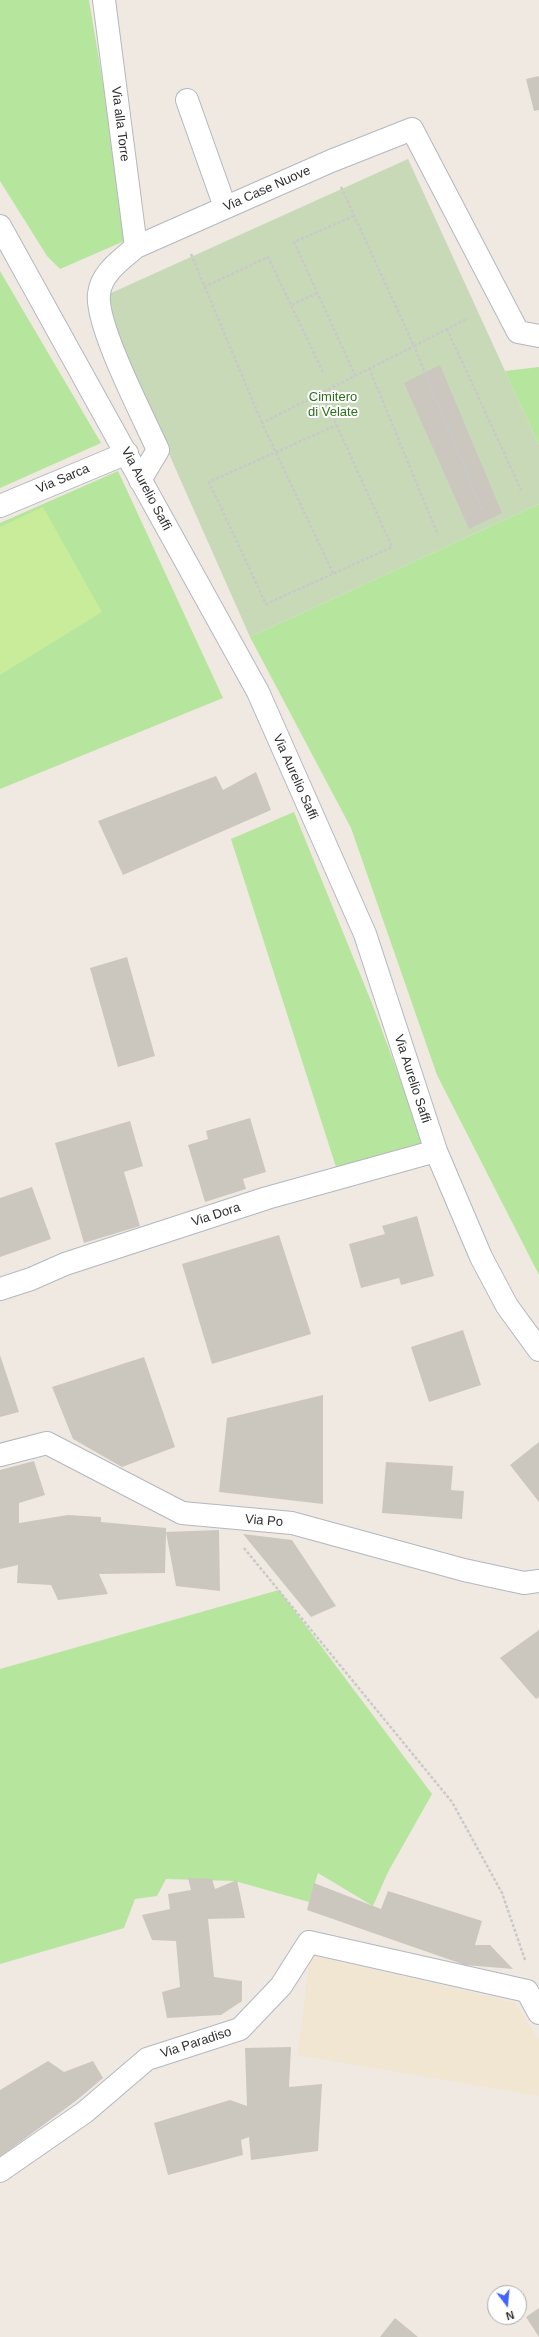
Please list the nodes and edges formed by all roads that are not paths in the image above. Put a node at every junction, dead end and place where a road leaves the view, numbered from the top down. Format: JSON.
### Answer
{"nodes":[{"id":1,"x":104,"y":0,"type":"edge"},
{"id":2,"x":186,"y":100,"type":"dead end"},
{"id":3,"x":225,"y":207,"type":"junction"},
{"id":4,"x":0,"y":226,"type":"edge"},
{"id":5,"x":136,"y":248,"type":"junction"},
{"id":6,"x":539,"y":336,"type":"edge"},
{"id":7,"x":127,"y":452,"type":"junction"},
{"id":8,"x":140,"y":480,"type":"junction"},
{"id":9,"x":0,"y":506,"type":"edge"},
{"id":10,"x":436,"y":1151,"type":"junction"},
{"id":11,"x":0,"y":1289,"type":"edge"},
{"id":12,"x":539,"y":1350,"type":"edge"},
{"id":13,"x":0,"y":1455,"type":"edge"},
{"id":14,"x":539,"y":1581,"type":"edge"},
{"id":15,"x":539,"y":2013,"type":"edge"},
{"id":16,"x":0,"y":2171,"type":"edge"}],
"edges":[{"from":1,"to":5,"type":"street","name":"Via alla Torre"},
{"from":2,"to":3,"type":"street"},
{"from":3,"to":5,"type":"street","name":"Via Case Nuove"},
{"from":3,"to":6,"type":"street","name":"Via Case Nuove"},
{"from":4,"to":7,"type":"street","name":"Via Aurelio Saffi"},
{"from":5,"to":8,"type":"street","name":"Via Case Nuove"},
{"from":7,"to":8,"type":"street","name":"Via Aurelio Saffi"},
{"from":7,"to":9,"type":"street","name":"Via Sarca"},
{"from":8,"to":10,"type":"street","name":"Via Aurelio Saffi"},
{"from":10,"to":11,"type":"street","name":"Via Dora"},
{"from":10,"to":12,"type":"street","name":"Via Aurelio Saffi"},
{"from":13,"to":14,"type":"street","name":"Via Po"},
{"from":15,"to":16,"type":"street","name":"Via Paradiso"}]}
